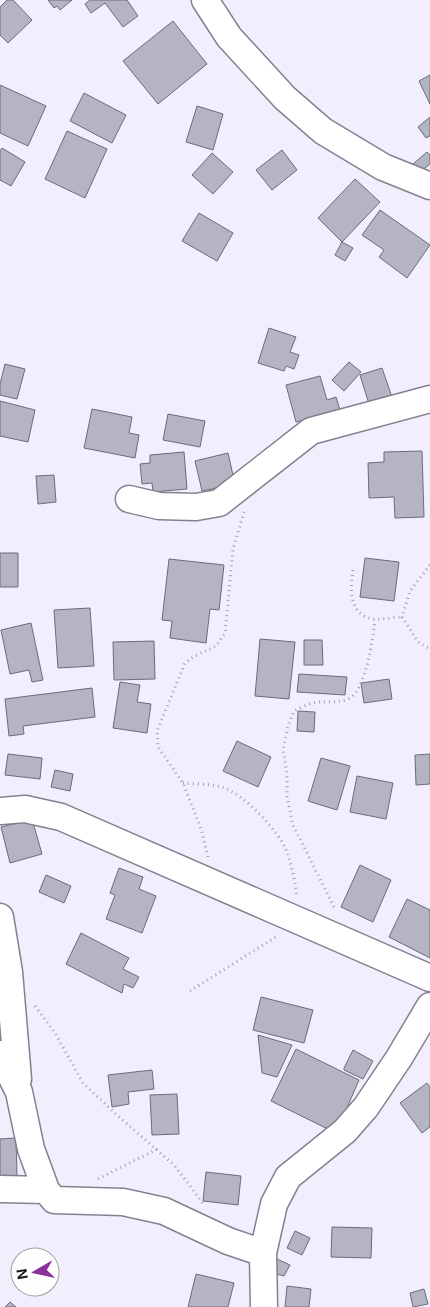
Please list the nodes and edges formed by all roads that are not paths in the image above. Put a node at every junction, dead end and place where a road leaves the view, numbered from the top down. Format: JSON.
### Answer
{"nodes":[{"id":1,"x":205,"y":0,"type":"edge"},
{"id":2,"x":430,"y":186,"type":"edge"},
{"id":3,"x":430,"y":399,"type":"edge"},
{"id":4,"x":129,"y":499,"type":"dead end"},
{"id":5,"x":0,"y":811,"type":"edge"},
{"id":6,"x":0,"y":917,"type":"edge"},
{"id":7,"x":430,"y":978,"type":"edge"},
{"id":8,"x":430,"y":1006,"type":"edge"},
{"id":9,"x":0,"y":1054,"type":"edge"},
{"id":10,"x":19,"y":1092,"type":"junction"},
{"id":11,"x":0,"y":1189,"type":"edge"},
{"id":12,"x":46,"y":1190,"type":"junction"},
{"id":13,"x":263,"y":1253,"type":"junction"},
{"id":14,"x":264,"y":1307,"type":"edge"}],
"edges":[{"from":1,"to":2,"type":"street"},
{"from":3,"to":4,"type":"street"},
{"from":5,"to":7,"type":"street"},
{"from":6,"to":10,"type":"street"},
{"from":8,"to":13,"type":"street"},
{"from":9,"to":10,"type":"street"},
{"from":10,"to":12,"type":"street"},
{"from":11,"to":12,"type":"street"},
{"from":12,"to":13,"type":"street"},
{"from":13,"to":14,"type":"street"}]}
